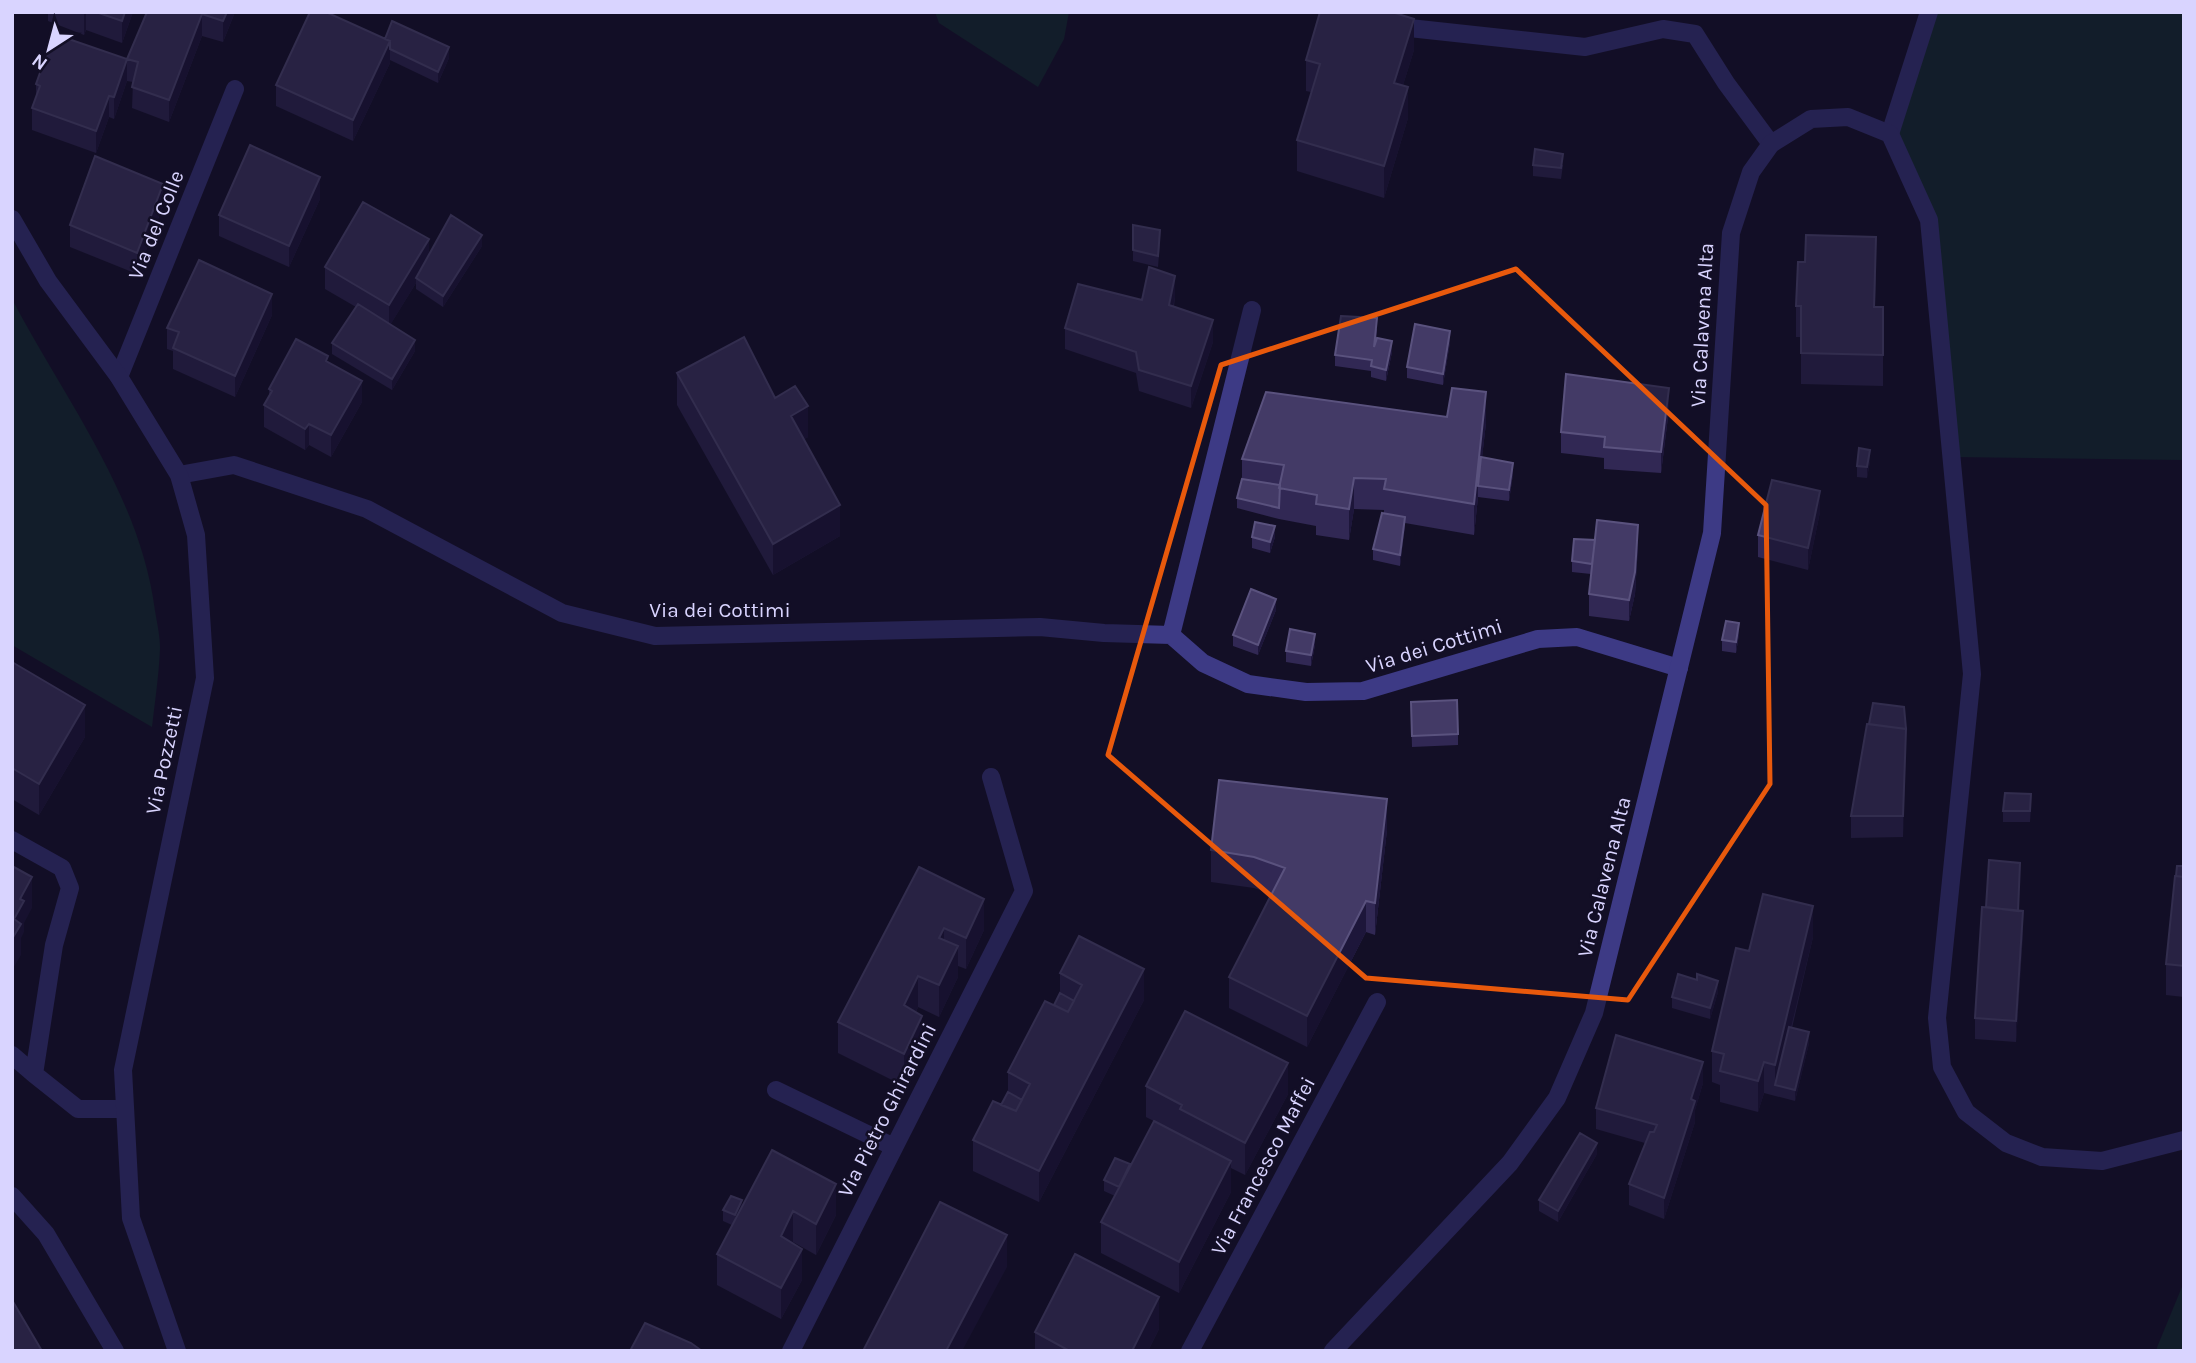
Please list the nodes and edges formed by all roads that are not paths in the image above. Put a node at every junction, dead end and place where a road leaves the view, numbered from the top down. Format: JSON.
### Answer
{"nodes":[{"id":1,"x":1929,"y":12,"type":"edge"},
{"id":2,"x":1386,"y":25,"type":"edge"},
{"id":3,"x":235,"y":89,"type":"dead end"},
{"id":4,"x":1890,"y":134,"type":"junction"},
{"id":5,"x":1771,"y":144,"type":"junction"},
{"id":6,"x":12,"y":219,"type":"edge"},
{"id":7,"x":1252,"y":310,"type":"dead end"},
{"id":8,"x":120,"y":377,"type":"junction"},
{"id":9,"x":178,"y":475,"type":"junction"},
{"id":10,"x":1171,"y":635,"type":"junction"},
{"id":11,"x":1679,"y":668,"type":"junction"},
{"id":12,"x":991,"y":777,"type":"dead end"},
{"id":13,"x":12,"y":839,"type":"edge"},
{"id":14,"x":1377,"y":1002,"type":"dead end"},
{"id":15,"x":12,"y":1055,"type":"edge"},
{"id":16,"x":34,"y":1074,"type":"junction"},
{"id":17,"x":776,"y":1090,"type":"dead end"},
{"id":18,"x":125,"y":1110,"type":"junction"},
{"id":19,"x":2184,"y":1140,"type":"edge"},
{"id":20,"x":894,"y":1147,"type":"junction"},
{"id":21,"x":12,"y":1196,"type":"edge"},
{"id":22,"x":115,"y":1351,"type":"edge"},
{"id":23,"x":177,"y":1351,"type":"edge"},
{"id":24,"x":791,"y":1351,"type":"edge"},
{"id":25,"x":1190,"y":1351,"type":"edge"},
{"id":26,"x":1333,"y":1351,"type":"edge"}],
"edges":[{"from":1,"to":4,"type":"street"},
{"from":2,"to":5,"type":"street"},
{"from":3,"to":8,"type":"street","name":"Via del Colle"},
{"from":4,"to":5,"type":"street","name":"Via Calavena Alta"},
{"from":4,"to":19,"type":"street"},
{"from":5,"to":11,"type":"street","name":"Via Calavena Alta"},
{"from":6,"to":8,"type":"street","name":"Via Pozzetti"},
{"from":7,"to":10,"type":"street"},
{"from":8,"to":9,"type":"street","name":"Via Pozzetti"},
{"from":9,"to":10,"type":"street","name":"Via dei Cottimi"},
{"from":9,"to":18,"type":"street","name":"Via Pozzetti"},
{"from":10,"to":11,"type":"street","name":"Via dei Cottimi"},
{"from":11,"to":26,"type":"street","name":"Via Calavena Alta"},
{"from":12,"to":20,"type":"street","name":"Via Pietro Ghirardini"},
{"from":13,"to":16,"type":"street"},
{"from":14,"to":25,"type":"street","name":"Via Francesco Maffei"},
{"from":15,"to":16,"type":"street"},
{"from":16,"to":18,"type":"street"},
{"from":17,"to":20,"type":"street"},
{"from":18,"to":23,"type":"street","name":"Via Pozzetti"},
{"from":20,"to":24,"type":"street","name":"Via Pietro Ghirardini"},
{"from":21,"to":22,"type":"street"}]}
